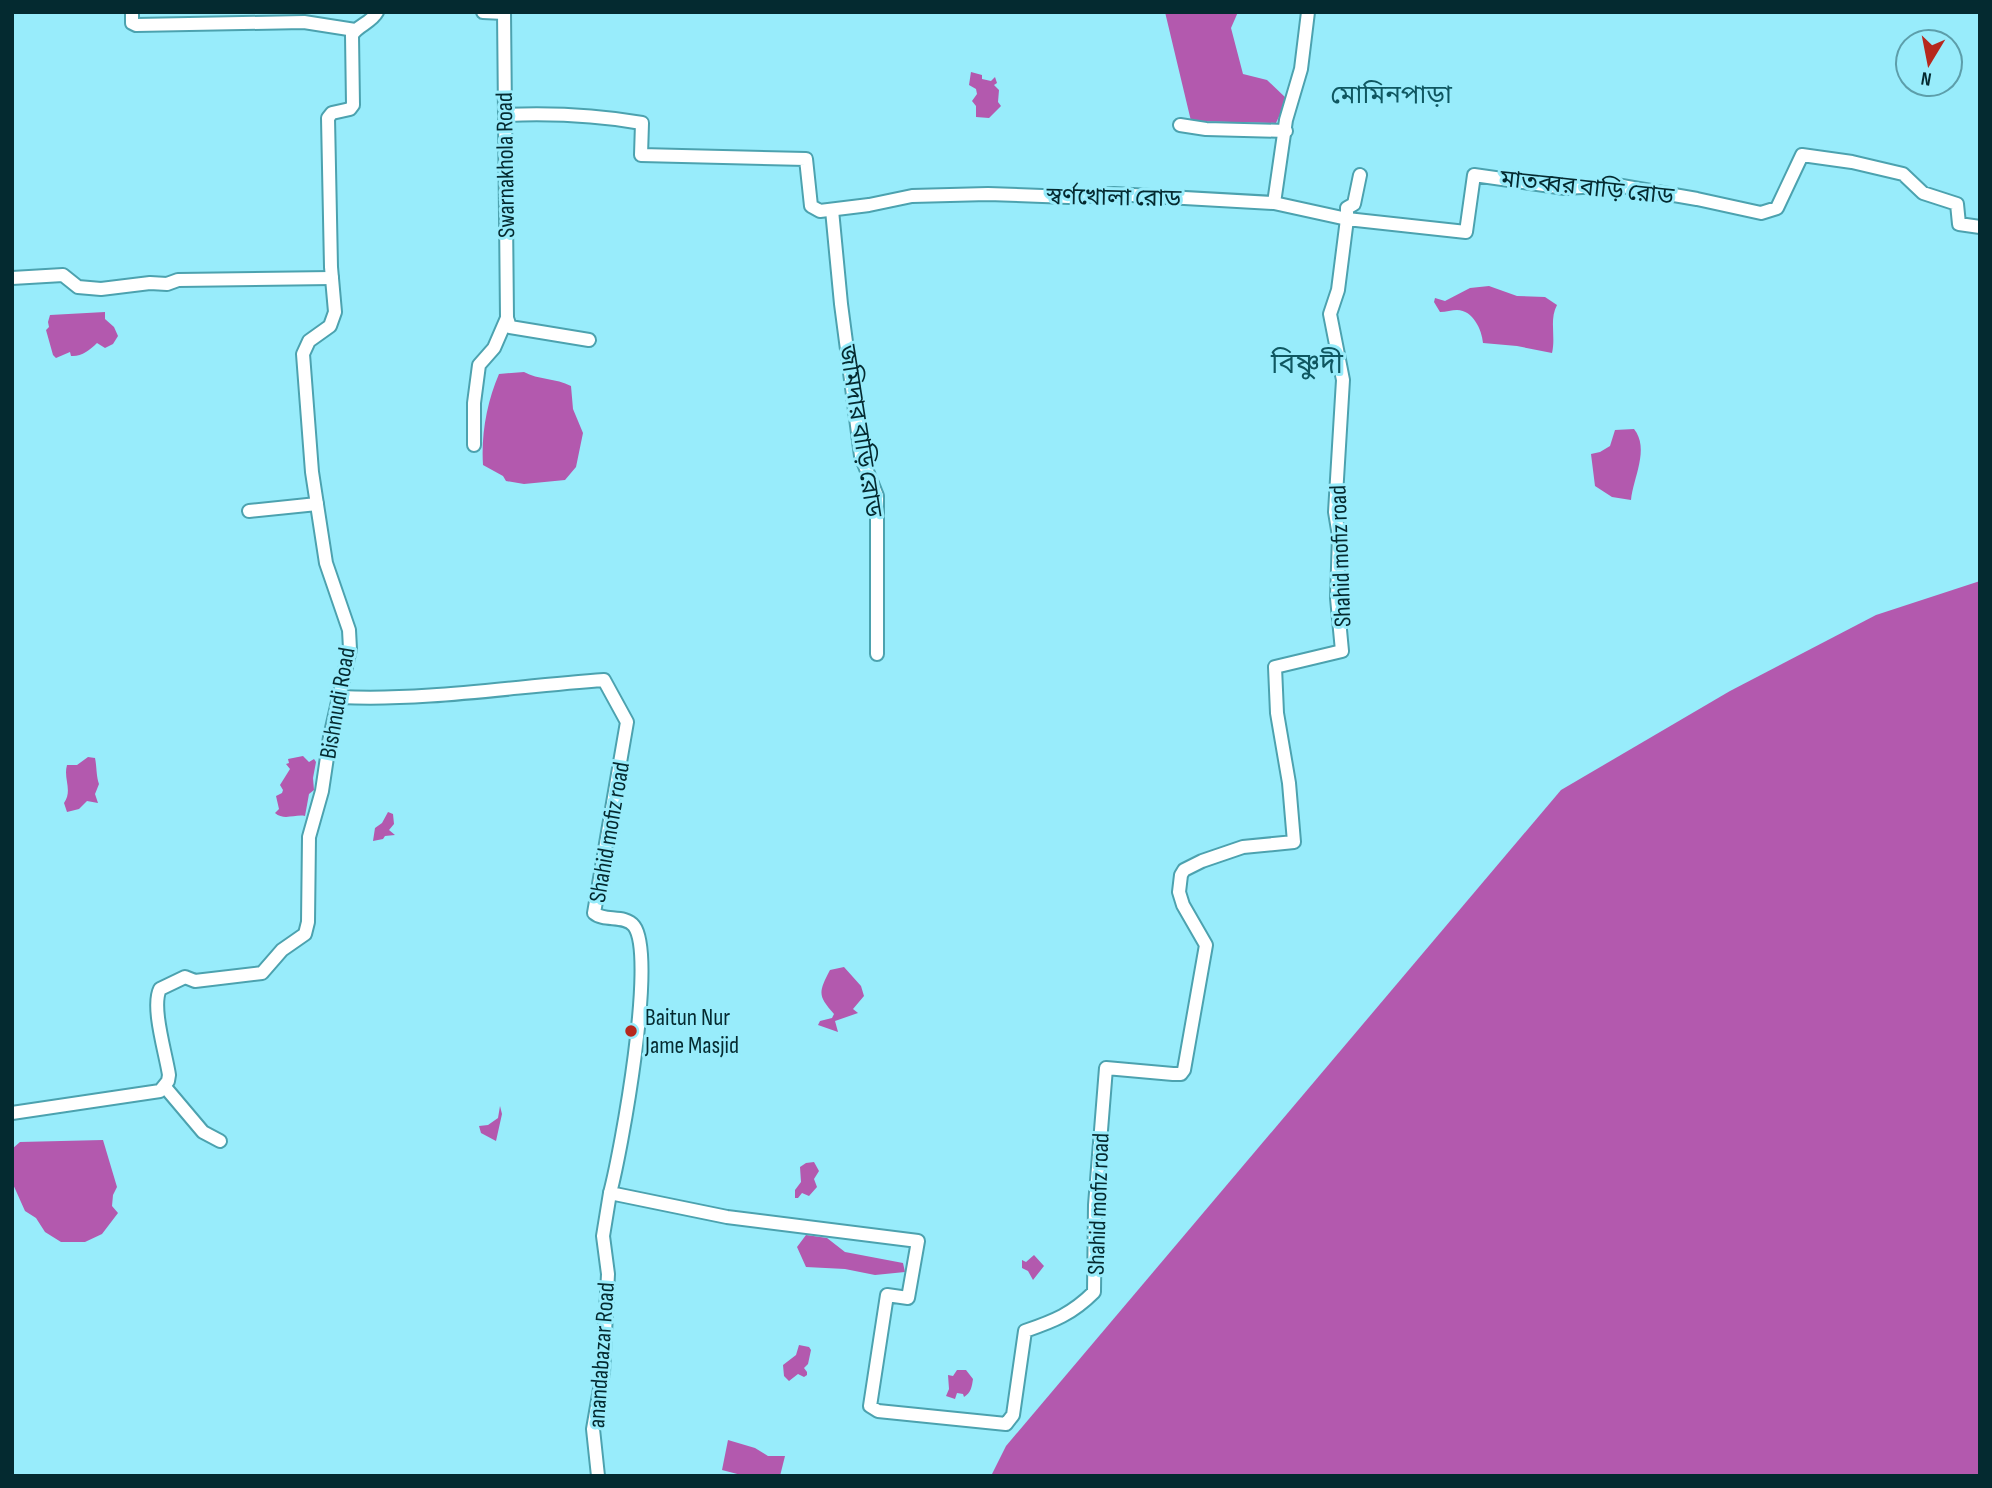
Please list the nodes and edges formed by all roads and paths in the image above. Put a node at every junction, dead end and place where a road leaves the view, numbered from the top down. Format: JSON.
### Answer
{"nodes":[{"id":1,"x":377,"y":12,"type":"edge"},
{"id":2,"x":483,"y":12,"type":"edge"},
{"id":3,"x":504,"y":12,"type":"edge"},
{"id":4,"x":1308,"y":12,"type":"edge"},
{"id":5,"x":132,"y":13,"type":"edge"},
{"id":6,"x":336,"y":27,"type":"dead end"},
{"id":7,"x":355,"y":30,"type":"junction"},
{"id":8,"x":505,"y":115,"type":"junction"},
{"id":9,"x":1180,"y":125,"type":"dead end"},
{"id":10,"x":1286,"y":131,"type":"junction"},
{"id":11,"x":1360,"y":175,"type":"dead end"},
{"id":12,"x":1274,"y":203,"type":"junction"},
{"id":13,"x":832,"y":210,"type":"junction"},
{"id":14,"x":1347,"y":219,"type":"junction"},
{"id":15,"x":1980,"y":227,"type":"edge"},
{"id":16,"x":12,"y":278,"type":"edge"},
{"id":17,"x":332,"y":278,"type":"junction"},
{"id":18,"x":507,"y":318,"type":"junction"},
{"id":19,"x":589,"y":340,"type":"dead end"},
{"id":20,"x":474,"y":445,"type":"dead end"},
{"id":21,"x":317,"y":504,"type":"junction"},
{"id":22,"x":249,"y":511,"type":"dead end"},
{"id":23,"x":877,"y":654,"type":"dead end"},
{"id":24,"x":340,"y":697,"type":"junction"},
{"id":25,"x":165,"y":1087,"type":"junction"},
{"id":26,"x":12,"y":1113,"type":"edge"},
{"id":27,"x":220,"y":1141,"type":"dead end"},
{"id":28,"x":610,"y":1193,"type":"junction"},
{"id":29,"x":598,"y":1476,"type":"edge"}],
"edges":[{"from":1,"to":7,"type":"street"},
{"from":2,"to":3,"type":"street"},
{"from":3,"to":8,"type":"street","name":"Swarnakhola Road"},
{"from":4,"to":10,"type":"street"},
{"from":5,"to":7,"type":"street"},
{"from":6,"to":7,"type":"street"},
{"from":7,"to":17,"type":"street","name":"Bishnudi Road"},
{"from":8,"to":13,"type":"street"},
{"from":8,"to":18,"type":"street","name":"Swarnakhola Road"},
{"from":9,"to":10,"type":"street"},
{"from":10,"to":12,"type":"street"},
{"from":11,"to":14,"type":"street"},
{"from":12,"to":13,"type":"street","name":"স্বর্ণখোলা রোড"},
{"from":12,"to":14,"type":"street","name":"স্বর্ণখোলা রোড"},
{"from":13,"to":23,"type":"street","name":"জমিদার বাড়ি রোড"},
{"from":14,"to":15,"type":"street","name":"মাতব্বর বাড়ি রোড"},
{"from":14,"to":28,"type":"street","name":"Shahid mofiz road"},
{"from":16,"to":17,"type":"street"},
{"from":17,"to":21,"type":"street","name":"Bishnudi Road"},
{"from":18,"to":19,"type":"street"},
{"from":18,"to":20,"type":"street"},
{"from":21,"to":22,"type":"street"},
{"from":21,"to":24,"type":"street","name":"Bishnudi Road"},
{"from":24,"to":25,"type":"street","name":"Bishnudi Road"},
{"from":24,"to":28,"type":"street","name":"Shahid mofiz road"},
{"from":25,"to":26,"type":"street"},
{"from":25,"to":27,"type":"street"},
{"from":28,"to":29,"type":"street","name":"anandabazar Road"}]}
